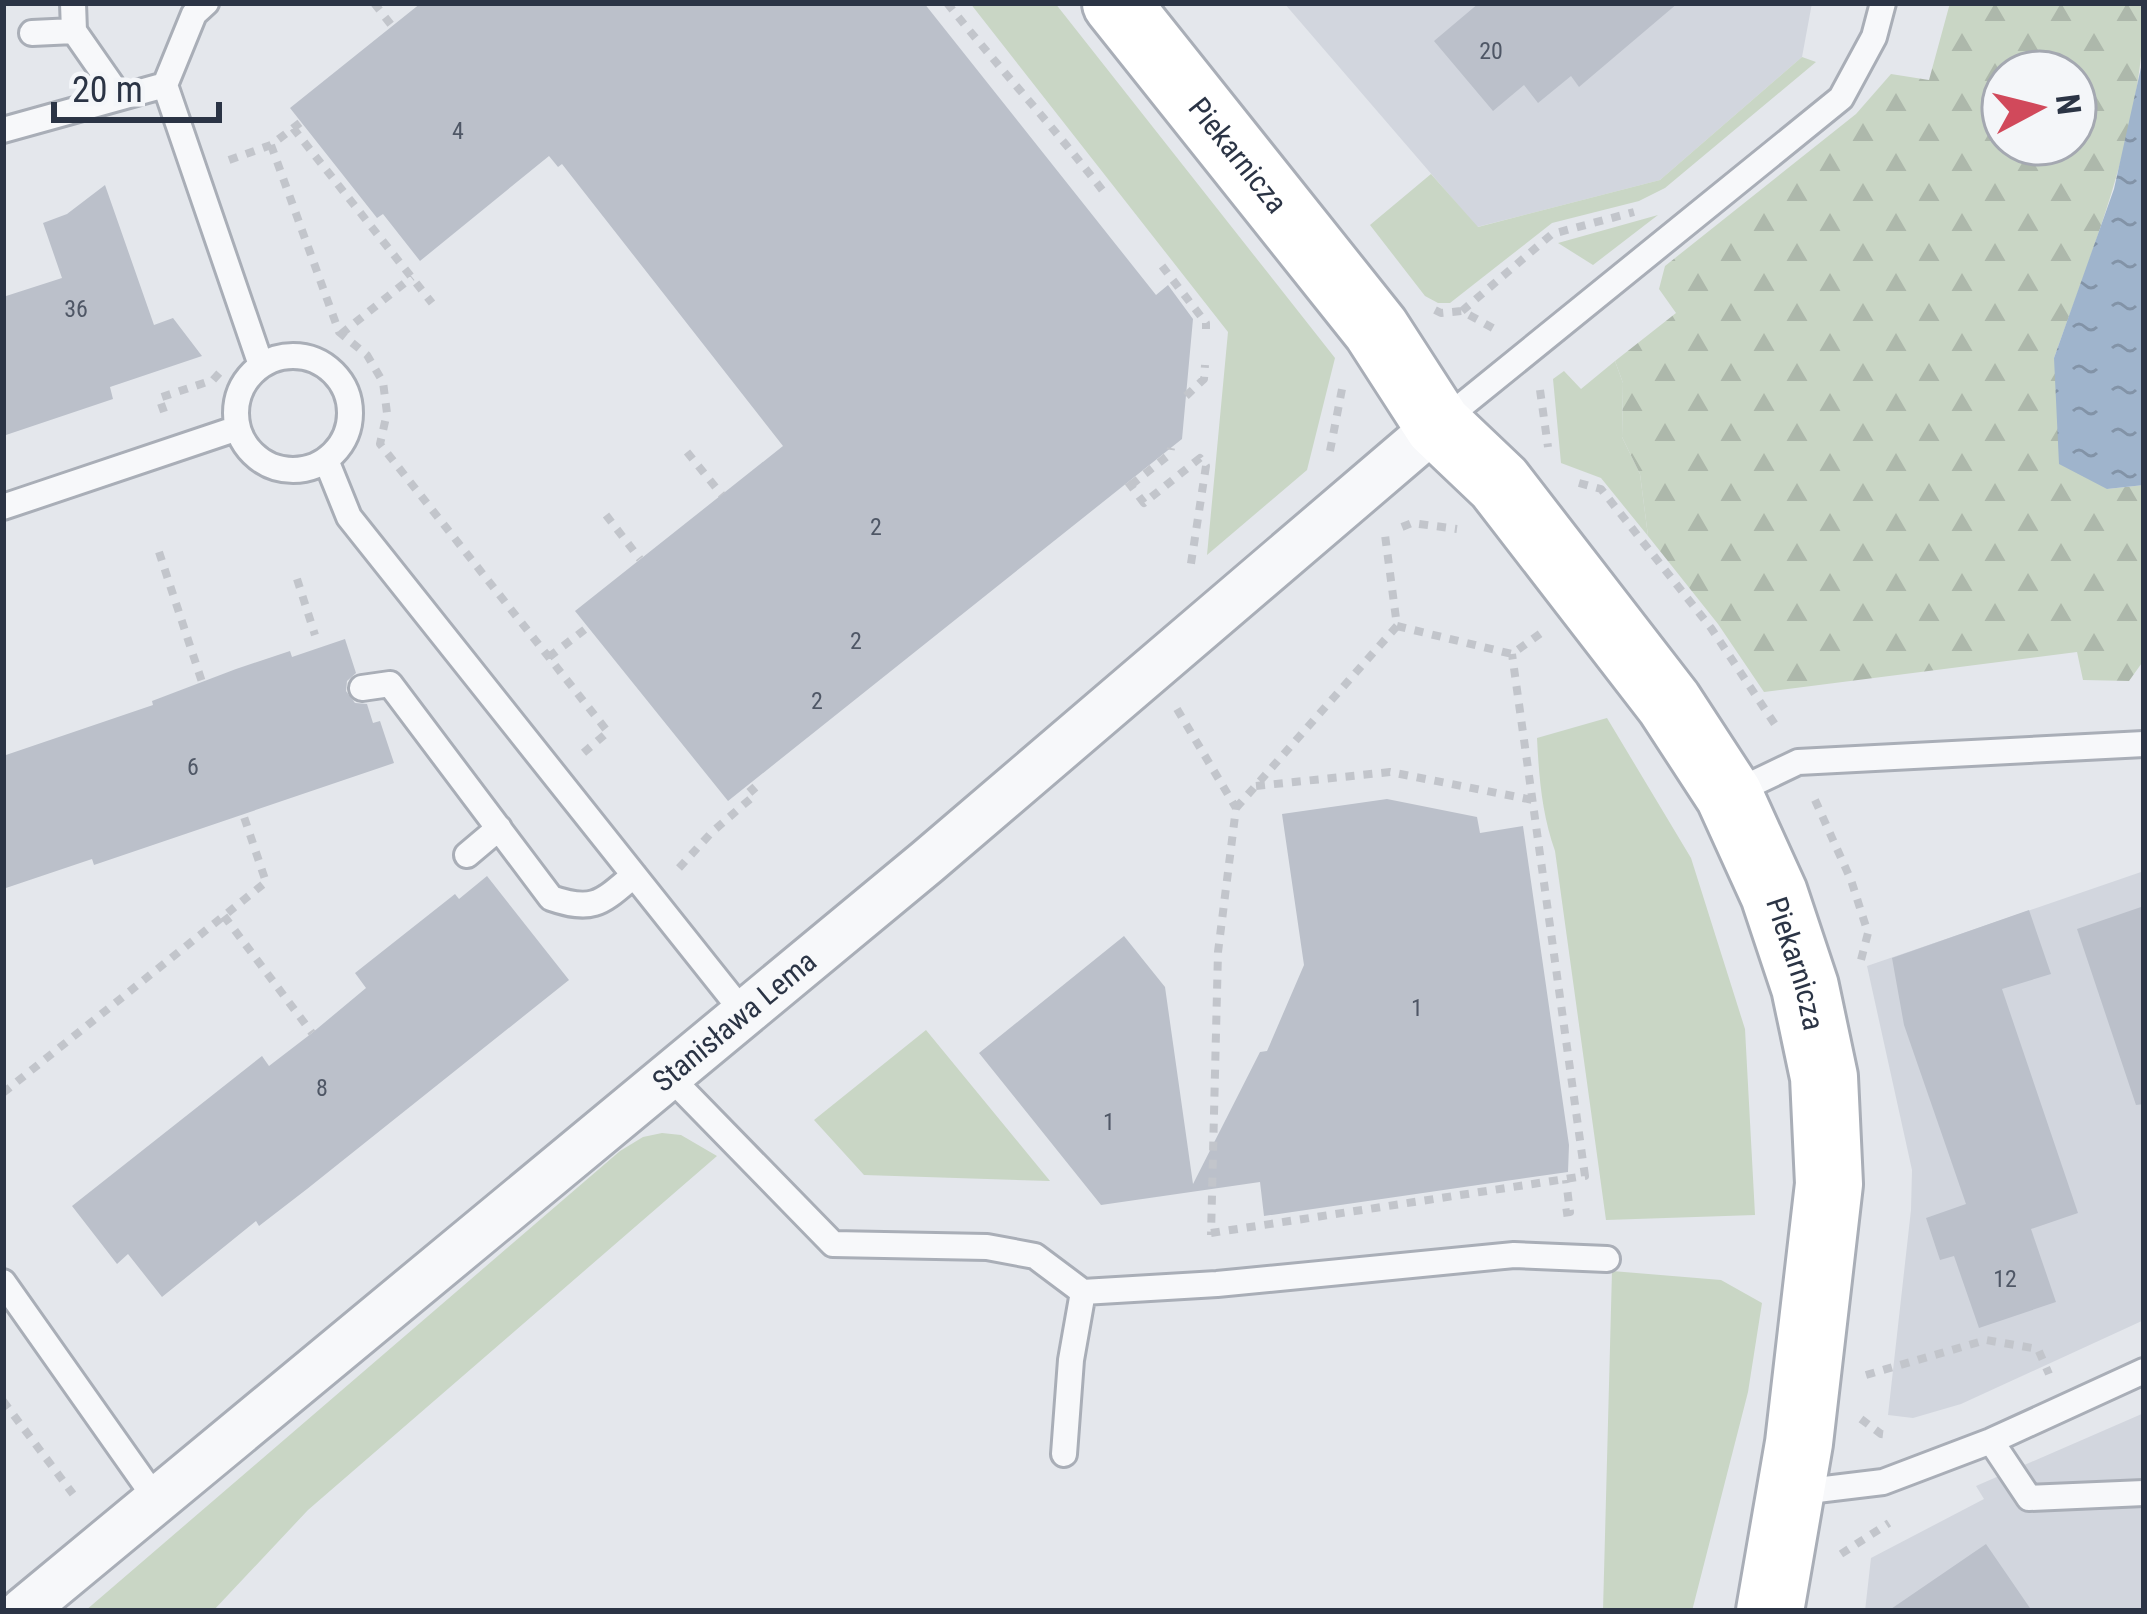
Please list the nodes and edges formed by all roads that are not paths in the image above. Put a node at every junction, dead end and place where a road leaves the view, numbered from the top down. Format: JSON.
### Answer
{"nodes":[{"id":1,"x":73,"y":3,"type":"edge"},
{"id":2,"x":206,"y":3,"type":"edge"},
{"id":3,"x":1116,"y":3,"type":"edge"},
{"id":4,"x":1883,"y":3,"type":"edge"},
{"id":5,"x":74,"y":31,"type":"junction"},
{"id":6,"x":32,"y":33,"type":"dead end"},
{"id":7,"x":165,"y":85,"type":"junction"},
{"id":8,"x":121,"y":97,"type":"junction"},
{"id":9,"x":3,"y":130,"type":"edge"},
{"id":10,"x":261,"y":364,"type":"junction"},
{"id":11,"x":1438,"y":424,"type":"junction"},
{"id":12,"x":238,"y":428,"type":"junction"},
{"id":13,"x":326,"y":460,"type":"junction"},
{"id":14,"x":3,"y":507,"type":"edge"},
{"id":15,"x":362,"y":688,"type":"dead end"},
{"id":16,"x":2144,"y":744,"type":"edge"},
{"id":17,"x":1729,"y":795,"type":"junction"},
{"id":18,"x":499,"y":828,"type":"junction"},
{"id":19,"x":467,"y":855,"type":"dead end"},
{"id":20,"x":634,"y":875,"type":"junction"},
{"id":21,"x":743,"y":1012,"type":"junction"},
{"id":22,"x":668,"y":1075,"type":"junction"},
{"id":23,"x":1607,"y":1259,"type":"dead end"},
{"id":24,"x":3,"y":1282,"type":"edge"},
{"id":25,"x":1083,"y":1292,"type":"junction"},
{"id":26,"x":2144,"y":1371,"type":"edge"},
{"id":27,"x":1990,"y":1442,"type":"junction"},
{"id":28,"x":1064,"y":1454,"type":"dead end"},
{"id":29,"x":1791,"y":1493,"type":"junction"},
{"id":30,"x":2144,"y":1493,"type":"edge"},
{"id":31,"x":156,"y":1499,"type":"junction"},
{"id":32,"x":23,"y":1611,"type":"edge"},
{"id":33,"x":1770,"y":1611,"type":"edge"}],
"edges":[{"from":1,"to":5,"type":"lane"},
{"from":2,"to":7,"type":"lane"},
{"from":3,"to":11,"type":"street","name":"Piekarnicza"},
{"from":4,"to":11,"type":"lane"},
{"from":5,"to":6,"type":"lane"},
{"from":5,"to":8,"type":"lane"},
{"from":7,"to":8,"type":"lane"},
{"from":7,"to":10,"type":"lane"},
{"from":8,"to":9,"type":"lane"},
{"from":10,"to":12,"type":"lane"},
{"from":10,"to":13,"type":"lane"},
{"from":11,"to":17,"type":"street","name":"Piekarnicza"},
{"from":11,"to":21,"type":"street","name":"Stanisława Lema"},
{"from":12,"to":13,"type":"lane"},
{"from":12,"to":14,"type":"lane"},
{"from":13,"to":20,"type":"lane"},
{"from":15,"to":18,"type":"lane"},
{"from":16,"to":17,"type":"lane"},
{"from":17,"to":29,"type":"street","name":"Piekarnicza"},
{"from":18,"to":19,"type":"lane"},
{"from":18,"to":20,"type":"lane"},
{"from":20,"to":21,"type":"lane"},
{"from":21,"to":22,"type":"street","name":"Stanisława Lema"},
{"from":22,"to":25,"type":"lane"},
{"from":22,"to":31,"type":"street","name":"Stanisława Lema"},
{"from":23,"to":25,"type":"lane"},
{"from":24,"to":31,"type":"lane"},
{"from":25,"to":28,"type":"lane"},
{"from":26,"to":27,"type":"lane"},
{"from":27,"to":29,"type":"lane"},
{"from":27,"to":30,"type":"lane"},
{"from":29,"to":33,"type":"street","name":"Piekarnicza"},
{"from":31,"to":32,"type":"street","name":"Stanisława Lema"}]}
